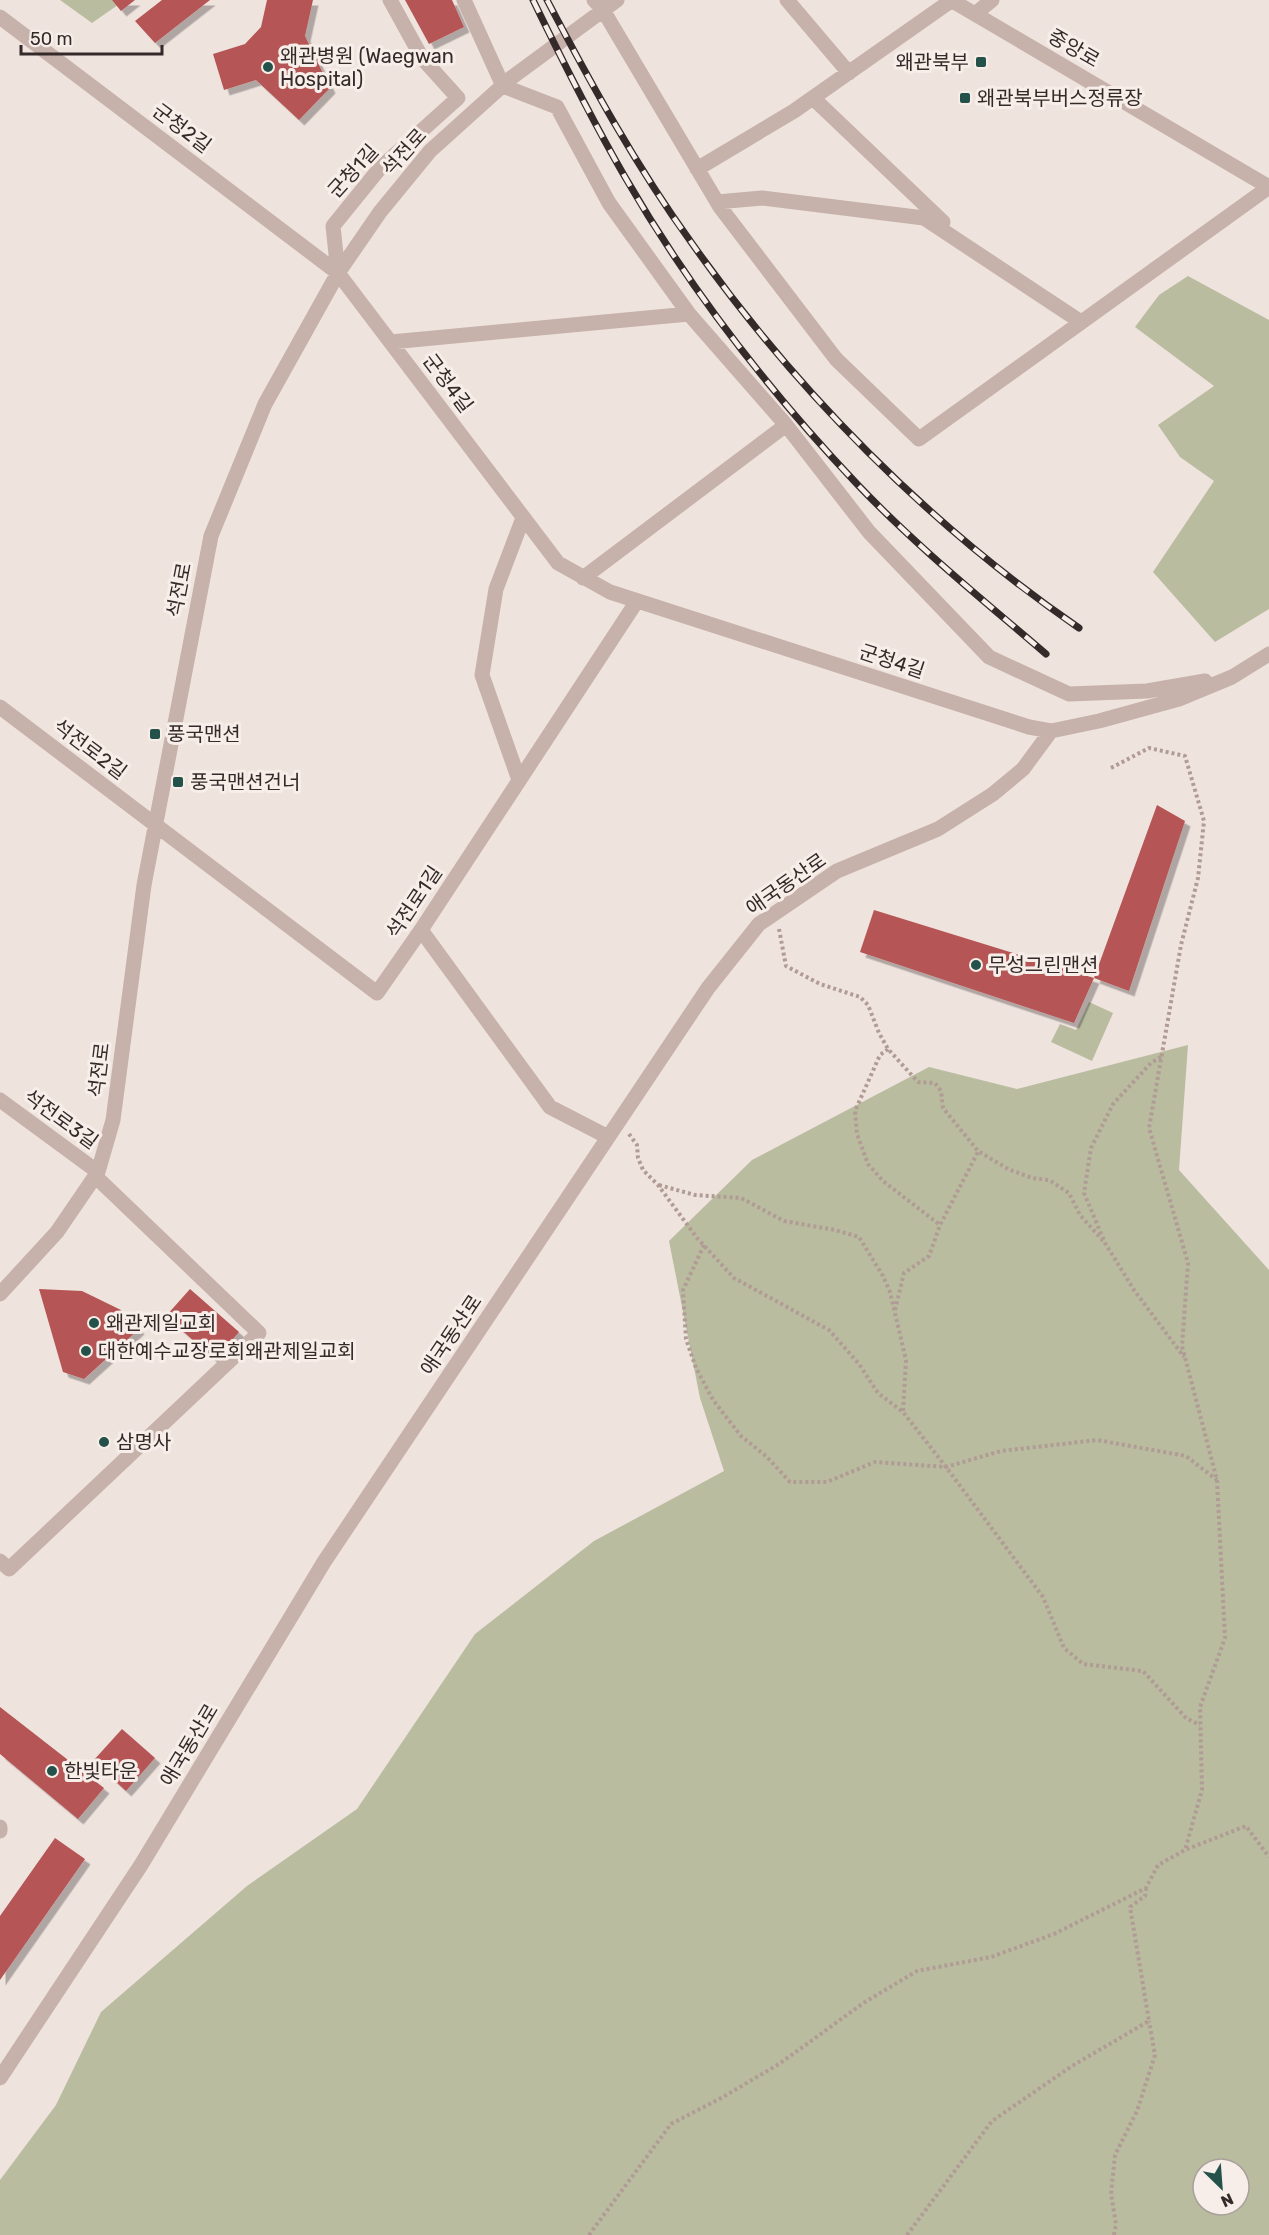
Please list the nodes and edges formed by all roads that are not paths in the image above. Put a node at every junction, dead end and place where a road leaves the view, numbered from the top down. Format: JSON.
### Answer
{"nodes":[{"id":1,"x":390,"y":0,"type":"edge"},
{"id":2,"x":464,"y":0,"type":"edge"},
{"id":3,"x":617,"y":0,"type":"edge"},
{"id":4,"x":787,"y":0,"type":"edge"},
{"id":5,"x":951,"y":0,"type":"edge"},
{"id":6,"x":992,"y":0,"type":"edge"},
{"id":7,"x":599,"y":5,"type":"edge"},
{"id":8,"x":975,"y":14,"type":"junction"},
{"id":9,"x":0,"y":17,"type":"edge"},
{"id":10,"x":849,"y":73,"type":"junction"},
{"id":11,"x":503,"y":86,"type":"junction"},
{"id":12,"x":813,"y":98,"type":"junction"},
{"id":13,"x":697,"y":169,"type":"junction"},
{"id":14,"x":1269,"y":187,"type":"edge"},
{"id":15,"x":717,"y":202,"type":"junction"},
{"id":16,"x":973,"y":250,"type":"junction"},
{"id":17,"x":338,"y":273,"type":"junction"},
{"id":18,"x":689,"y":314,"type":"junction"},
{"id":19,"x":1081,"y":322,"type":"junction"},
{"id":20,"x":391,"y":342,"type":"junction"},
{"id":21,"x":786,"y":425,"type":"junction"},
{"id":22,"x":523,"y":518,"type":"junction"},
{"id":23,"x":583,"y":578,"type":"junction"},
{"id":24,"x":637,"y":601,"type":"junction"},
{"id":25,"x":1269,"y":654,"type":"edge"},
{"id":26,"x":1232,"y":677,"type":"junction"},
{"id":27,"x":0,"y":707,"type":"edge"},
{"id":28,"x":1052,"y":731,"type":"junction"},
{"id":29,"x":519,"y":780,"type":"junction"},
{"id":30,"x":155,"y":825,"type":"junction"},
{"id":31,"x":422,"y":930,"type":"junction"},
{"id":32,"x":0,"y":1100,"type":"edge"},
{"id":33,"x":612,"y":1131,"type":"junction"},
{"id":34,"x":97,"y":1174,"type":"junction"},
{"id":35,"x":0,"y":1294,"type":"edge"},
{"id":36,"x":0,"y":1561,"type":"edge"},
{"id":37,"x":0,"y":2078,"type":"edge"}],
"edges":[{"from":1,"to":17,"type":"street","name":"군청1길"},
{"from":2,"to":11,"type":"street"},
{"from":3,"to":7,"type":"street","name":"석전로"},
{"from":4,"to":10,"type":"street"},
{"from":5,"to":8,"type":"street","name":"중앙로"},
{"from":5,"to":10,"type":"street"},
{"from":6,"to":8,"type":"street"},
{"from":7,"to":11,"type":"street","name":"석전로"},
{"from":7,"to":13,"type":"street"},
{"from":8,"to":14,"type":"street","name":"중앙로"},
{"from":9,"to":17,"type":"street","name":"군청2길"},
{"from":10,"to":12,"type":"street"},
{"from":11,"to":17,"type":"street","name":"석전로"},
{"from":11,"to":18,"type":"street"},
{"from":12,"to":13,"type":"street"},
{"from":12,"to":16,"type":"street"},
{"from":13,"to":15,"type":"street"},
{"from":14,"to":19,"type":"street"},
{"from":15,"to":16,"type":"street"},
{"from":15,"to":19,"type":"street"},
{"from":16,"to":19,"type":"street"},
{"from":17,"to":20,"type":"street","name":"군청4길"},
{"from":17,"to":30,"type":"street","name":"석전로"},
{"from":18,"to":20,"type":"street"},
{"from":18,"to":21,"type":"street"},
{"from":20,"to":22,"type":"street","name":"군청4길"},
{"from":21,"to":23,"type":"street"},
{"from":21,"to":26,"type":"street"},
{"from":22,"to":23,"type":"street","name":"군청4길"},
{"from":22,"to":29,"type":"street"},
{"from":23,"to":24,"type":"street","name":"군청4길"},
{"from":24,"to":28,"type":"street","name":"군청4길"},
{"from":24,"to":29,"type":"street","name":"석전로1길"},
{"from":25,"to":26,"type":"street","name":"군청4길"},
{"from":26,"to":28,"type":"street","name":"군청4길"},
{"from":27,"to":30,"type":"street","name":"석전로2길"},
{"from":28,"to":33,"type":"street","name":"애국동산로"},
{"from":29,"to":31,"type":"street","name":"석전로1길"},
{"from":30,"to":31,"type":"street","name":"석전로1길"},
{"from":30,"to":34,"type":"street","name":"석전로"},
{"from":31,"to":33,"type":"street"},
{"from":32,"to":34,"type":"street","name":"석전로3길"},
{"from":33,"to":37,"type":"street","name":"애국동산로"},
{"from":34,"to":35,"type":"street","name":"석전로"},
{"from":34,"to":36,"type":"street","name":"석전로3길"}]}
